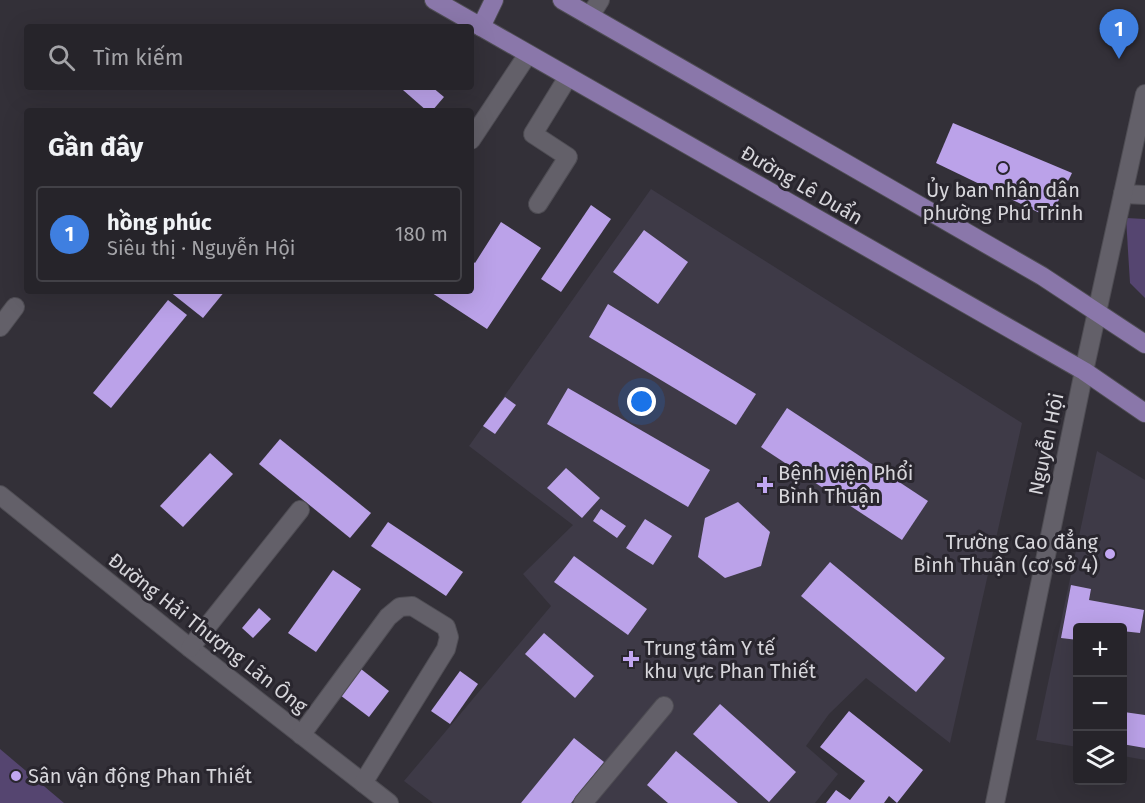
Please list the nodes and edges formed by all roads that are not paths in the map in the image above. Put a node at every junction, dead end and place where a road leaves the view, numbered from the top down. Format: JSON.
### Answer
{"nodes":[{"id":1,"x":434,"y":0,"type":"edge"},
{"id":2,"x":494,"y":0,"type":"edge"},
{"id":3,"x":562,"y":0,"type":"edge"},
{"id":4,"x":600,"y":0,"type":"edge"},
{"id":5,"x":590,"y":16,"type":"junction"},
{"id":6,"x":481,"y":27,"type":"junction"},
{"id":7,"x":528,"y":54,"type":"junction"},
{"id":8,"x":568,"y":77,"type":"junction"},
{"id":9,"x":1145,"y":94,"type":"edge"},
{"id":10,"x":474,"y":135,"type":"edge"},
{"id":11,"x":1124,"y":194,"type":"junction"},
{"id":12,"x":1145,"y":195,"type":"edge"},
{"id":13,"x":538,"y":204,"type":"dead end"},
{"id":14,"x":15,"y":308,"type":"dead end"},
{"id":15,"x":1098,"y":312,"type":"junction"},
{"id":16,"x":0,"y":327,"type":"edge"},
{"id":17,"x":1145,"y":344,"type":"edge"},
{"id":18,"x":1084,"y":371,"type":"junction"},
{"id":19,"x":1145,"y":412,"type":"edge"},
{"id":20,"x":0,"y":495,"type":"edge"},
{"id":21,"x":300,"y":510,"type":"dead end"},
{"id":22,"x":190,"y":648,"type":"junction"},
{"id":23,"x":664,"y":706,"type":"dead end"},
{"id":24,"x":301,"y":735,"type":"junction"},
{"id":25,"x":363,"y":783,"type":"junction"},
{"id":26,"x":389,"y":803,"type":"edge"},
{"id":27,"x":583,"y":803,"type":"edge"},
{"id":28,"x":995,"y":803,"type":"edge"}],
"edges":[{"from":1,"to":6,"type":"main road","name":"Đường Lê Duẩn"},
{"from":2,"to":6,"type":"main road"},
{"from":3,"to":5,"type":"main road","name":"Đường Lê Duẩn"},
{"from":4,"to":5,"type":"street"},
{"from":5,"to":15,"type":"main road","name":"Đường Lê Duẩn"},
{"from":6,"to":7,"type":"main road","name":"Đường Lê Duẩn"},
{"from":7,"to":8,"type":"main road","name":"Đường Lê Duẩn"},
{"from":7,"to":10,"type":"street"},
{"from":8,"to":13,"type":"street"},
{"from":8,"to":18,"type":"main road","name":"Đường Lê Duẩn"},
{"from":9,"to":11,"type":"street","name":"Nguyễn Hội"},
{"from":11,"to":12,"type":"street"},
{"from":11,"to":15,"type":"street","name":"Nguyễn Hội"},
{"from":14,"to":16,"type":"street"},
{"from":15,"to":17,"type":"main road","name":"Đường Lê Duẩn"},
{"from":15,"to":18,"type":"street","name":"Nguyễn Hội"},
{"from":18,"to":19,"type":"main road","name":"Đường Lê Duẩn"},
{"from":18,"to":28,"type":"street","name":"Nguyễn Hội"},
{"from":20,"to":22,"type":"street","name":"Đường Hải Thượng Lãn Ông"},
{"from":21,"to":22,"type":"street"},
{"from":22,"to":24,"type":"street","name":"Đường Hải Thượng Lãn Ông"},
{"from":23,"to":27,"type":"street"},
{"from":24,"to":25,"type":"street","name":"Đường Hải Thượng Lãn Ông"},
{"from":24,"to":25,"type":"street"},
{"from":25,"to":26,"type":"street","name":"Đường Hải Thượng Lãn Ông"}]}
